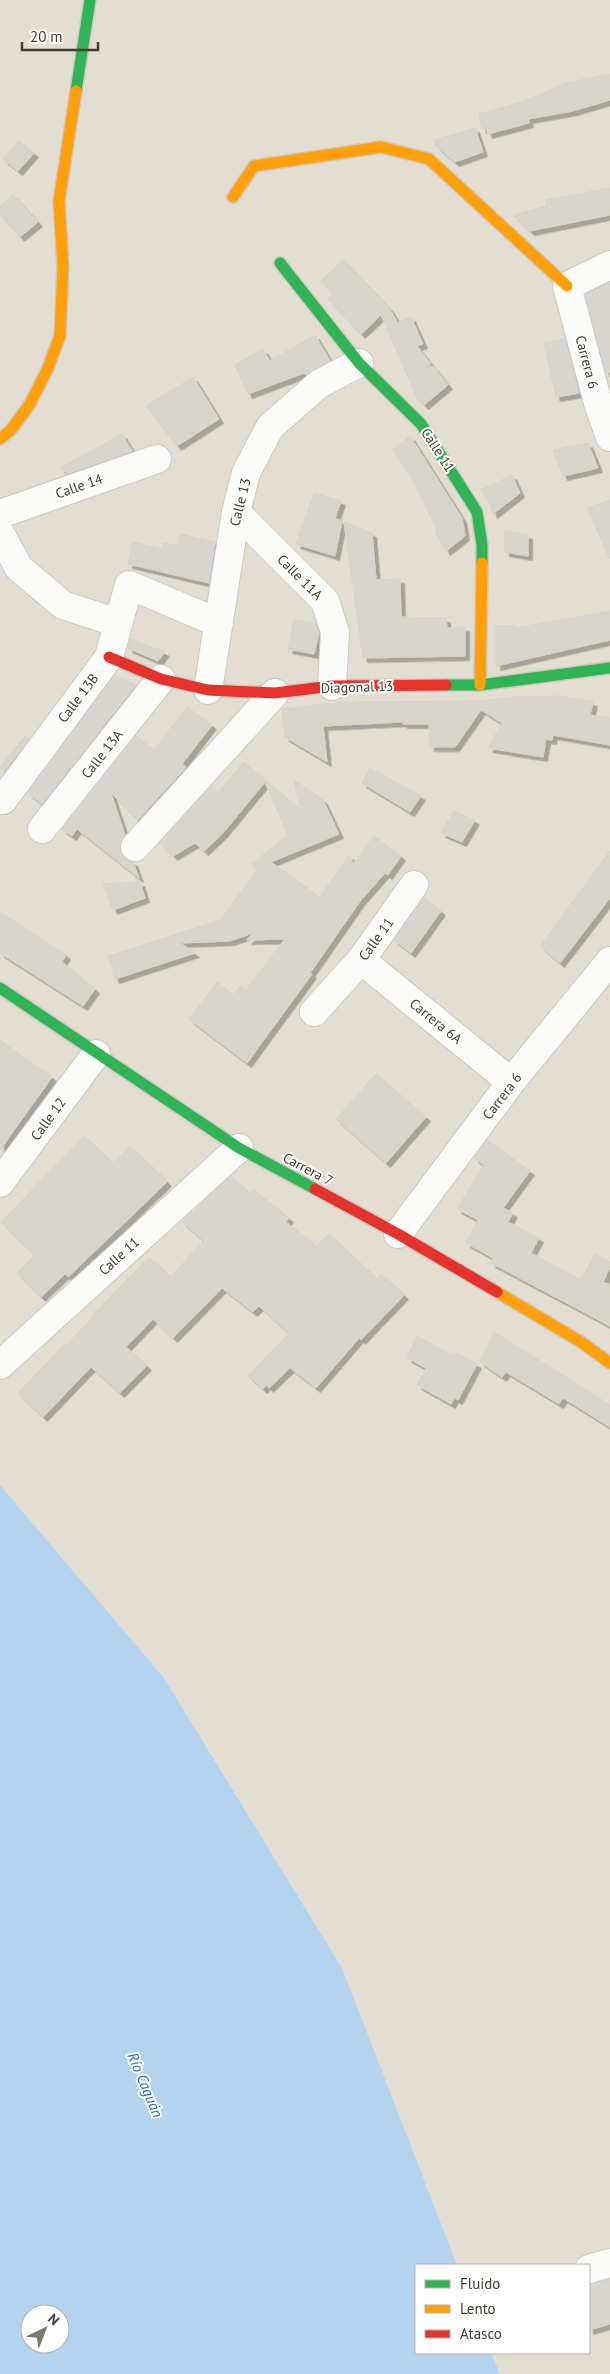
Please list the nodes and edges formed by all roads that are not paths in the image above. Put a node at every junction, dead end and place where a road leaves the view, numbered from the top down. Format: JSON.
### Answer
{"nodes":[{"id":1,"x":90,"y":0,"type":"edge"},
{"id":2,"x":233,"y":197,"type":"dead end"},
{"id":3,"x":280,"y":263,"type":"dead end"},
{"id":4,"x":610,"y":265,"type":"edge"},
{"id":5,"x":567,"y":286,"type":"junction"},
{"id":6,"x":359,"y":364,"type":"junction"},
{"id":7,"x":604,"y":402,"type":"edge"},
{"id":8,"x":610,"y":437,"type":"edge"},
{"id":9,"x":0,"y":439,"type":"edge"},
{"id":10,"x":157,"y":459,"type":"dead end"},
{"id":11,"x":236,"y":512,"type":"junction"},
{"id":12,"x":0,"y":514,"type":"edge"},
{"id":13,"x":0,"y":533,"type":"edge"},
{"id":14,"x":118,"y":623,"type":"junction"},
{"id":15,"x":219,"y":623,"type":"junction"},
{"id":16,"x":109,"y":657,"type":"junction"},
{"id":17,"x":610,"y":668,"type":"edge"},
{"id":18,"x":161,"y":679,"type":"junction"},
{"id":19,"x":480,"y":685,"type":"junction"},
{"id":20,"x":332,"y":686,"type":"junction"},
{"id":21,"x":208,"y":690,"type":"junction"},
{"id":22,"x":275,"y":693,"type":"junction"},
{"id":23,"x":3,"y":800,"type":"dead end"},
{"id":24,"x":42,"y":829,"type":"dead end"},
{"id":25,"x":135,"y":848,"type":"dead end"},
{"id":26,"x":414,"y":885,"type":"dead end"},
{"id":27,"x":361,"y":960,"type":"junction"},
{"id":28,"x":610,"y":960,"type":"edge"},
{"id":29,"x":0,"y":988,"type":"edge"},
{"id":30,"x":314,"y":1012,"type":"dead end"},
{"id":31,"x":96,"y":1054,"type":"junction"},
{"id":32,"x":511,"y":1082,"type":"junction"},
{"id":33,"x":239,"y":1148,"type":"junction"},
{"id":34,"x":0,"y":1183,"type":"edge"},
{"id":35,"x":398,"y":1234,"type":"junction"},
{"id":36,"x":610,"y":1363,"type":"edge"},
{"id":37,"x":0,"y":1365,"type":"edge"},
{"id":38,"x":610,"y":2263,"type":"edge"},
{"id":39,"x":590,"y":2269,"type":"edge"}],
"edges":[{"from":1,"to":9,"type":"street"},
{"from":2,"to":5,"type":"street"},
{"from":3,"to":6,"type":"street","name":"Calle 11"},
{"from":4,"to":5,"type":"street"},
{"from":5,"to":7,"type":"street","name":"Carrera 6"},
{"from":6,"to":11,"type":"street","name":"Calle 13"},
{"from":6,"to":19,"type":"street","name":"Calle 11"},
{"from":7,"to":8,"type":"street","name":"Carrera 6"},
{"from":10,"to":12,"type":"street","name":"Calle 14"},
{"from":11,"to":15,"type":"street","name":"Calle 13"},
{"from":11,"to":20,"type":"street","name":"Calle 11A"},
{"from":13,"to":14,"type":"street"},
{"from":14,"to":15,"type":"street","name":"Calle 13B"},
{"from":14,"to":16,"type":"street","name":"Calle 13B"},
{"from":15,"to":21,"type":"street","name":"Calle 13"},
{"from":16,"to":18,"type":"street","name":"Diagonal 13"},
{"from":16,"to":23,"type":"street","name":"Calle 13B"},
{"from":17,"to":19,"type":"street","name":"Diagonal 13"},
{"from":18,"to":21,"type":"street","name":"Diagonal 13"},
{"from":18,"to":24,"type":"street","name":"Calle 13A"},
{"from":19,"to":20,"type":"street","name":"Diagonal 13"},
{"from":20,"to":22,"type":"street","name":"Diagonal 13"},
{"from":21,"to":22,"type":"street","name":"Diagonal 13"},
{"from":22,"to":25,"type":"street"},
{"from":26,"to":27,"type":"street","name":"Calle 11"},
{"from":27,"to":30,"type":"street","name":"Calle 11"},
{"from":27,"to":32,"type":"street","name":"Carrera 6A"},
{"from":28,"to":32,"type":"street","name":"Carrera 6"},
{"from":29,"to":31,"type":"street","name":"Carrera 7"},
{"from":31,"to":33,"type":"street","name":"Carrera 7"},
{"from":31,"to":34,"type":"street","name":"Calle 12"},
{"from":32,"to":35,"type":"street","name":"Carrera 6"},
{"from":33,"to":35,"type":"street","name":"Carrera 7"},
{"from":33,"to":37,"type":"street","name":"Calle 11"},
{"from":35,"to":36,"type":"street","name":"Carrera 7"},
{"from":38,"to":39,"type":"street"}]}
